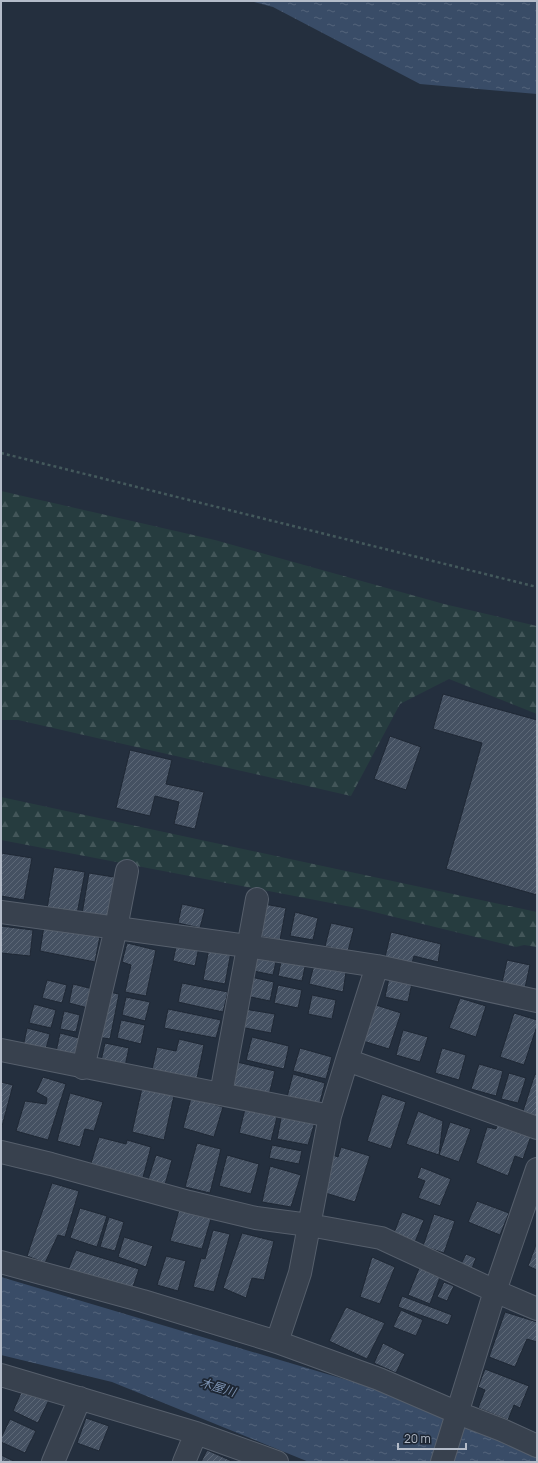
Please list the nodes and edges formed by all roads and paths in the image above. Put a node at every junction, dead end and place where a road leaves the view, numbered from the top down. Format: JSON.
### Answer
{"nodes":[{"id":1,"x":1,"y":453,"type":"edge"},
{"id":2,"x":537,"y":587,"type":"edge"},
{"id":3,"x":127,"y":871,"type":"dead end"},
{"id":4,"x":256,"y":899,"type":"dead end"},
{"id":5,"x":1,"y":912,"type":"edge"},
{"id":6,"x":116,"y":928,"type":"junction"},
{"id":7,"x":247,"y":946,"type":"junction"},
{"id":8,"x":377,"y":966,"type":"junction"},
{"id":9,"x":537,"y":1001,"type":"edge"},
{"id":10,"x":1,"y":1050,"type":"edge"},
{"id":11,"x":347,"y":1060,"type":"junction"},
{"id":12,"x":83,"y":1068,"type":"junction"},
{"id":13,"x":221,"y":1094,"type":"junction"},
{"id":14,"x":330,"y":1116,"type":"junction"},
{"id":15,"x":537,"y":1128,"type":"edge"},
{"id":16,"x":1,"y":1152,"type":"edge"},
{"id":17,"x":537,"y":1169,"type":"edge"},
{"id":18,"x":309,"y":1225,"type":"junction"},
{"id":19,"x":1,"y":1262,"type":"edge"},
{"id":20,"x":495,"y":1291,"type":"junction"},
{"id":21,"x":537,"y":1309,"type":"edge"},
{"id":22,"x":277,"y":1342,"type":"junction"},
{"id":23,"x":1,"y":1375,"type":"edge"},
{"id":24,"x":80,"y":1398,"type":"junction"},
{"id":25,"x":458,"y":1413,"type":"junction"},
{"id":26,"x":196,"y":1433,"type":"junction"},
{"id":27,"x":537,"y":1446,"type":"edge"},
{"id":28,"x":53,"y":1462,"type":"edge"},
{"id":29,"x":184,"y":1462,"type":"edge"},
{"id":30,"x":277,"y":1462,"type":"edge"},
{"id":31,"x":442,"y":1462,"type":"edge"}],
"edges":[{"from":1,"to":2,"type":"path"},
{"from":3,"to":6,"type":"street"},
{"from":4,"to":7,"type":"street"},
{"from":5,"to":6,"type":"street"},
{"from":6,"to":7,"type":"street"},
{"from":6,"to":12,"type":"street"},
{"from":7,"to":8,"type":"street"},
{"from":7,"to":13,"type":"street"},
{"from":8,"to":9,"type":"street"},
{"from":8,"to":11,"type":"street"},
{"from":10,"to":12,"type":"street"},
{"from":11,"to":14,"type":"street"},
{"from":11,"to":15,"type":"street"},
{"from":12,"to":13,"type":"street"},
{"from":13,"to":14,"type":"street"},
{"from":14,"to":18,"type":"street"},
{"from":16,"to":18,"type":"street"},
{"from":17,"to":20,"type":"street"},
{"from":18,"to":20,"type":"street"},
{"from":18,"to":22,"type":"street"},
{"from":19,"to":22,"type":"street"},
{"from":20,"to":21,"type":"street"},
{"from":20,"to":25,"type":"street"},
{"from":22,"to":25,"type":"street"},
{"from":23,"to":24,"type":"street"},
{"from":24,"to":26,"type":"street"},
{"from":24,"to":28,"type":"street"},
{"from":25,"to":27,"type":"street"},
{"from":25,"to":31,"type":"street"},
{"from":26,"to":29,"type":"street"},
{"from":26,"to":30,"type":"street"}]}
